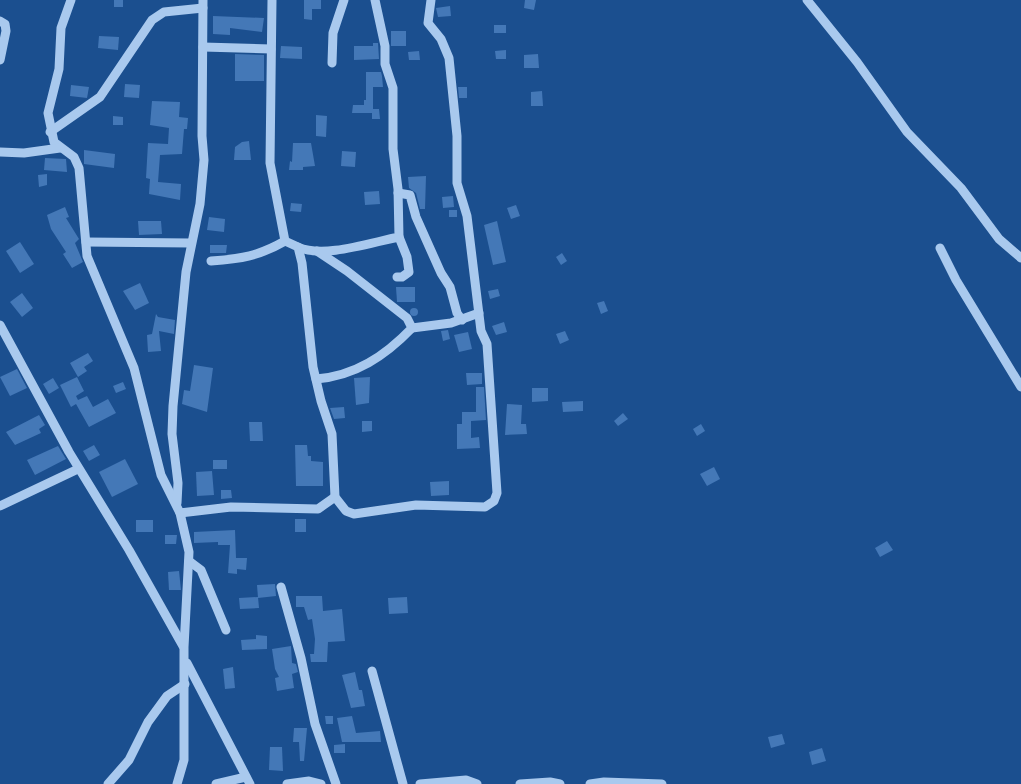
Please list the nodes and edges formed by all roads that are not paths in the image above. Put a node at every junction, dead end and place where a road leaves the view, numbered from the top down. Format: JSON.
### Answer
{"nodes":[{"id":1,"x":71,"y":0,"type":"edge"},
{"id":2,"x":272,"y":0,"type":"edge"},
{"id":3,"x":344,"y":0,"type":"edge"},
{"id":4,"x":375,"y":0,"type":"edge"},
{"id":5,"x":430,"y":0,"type":"edge"},
{"id":6,"x":807,"y":0,"type":"edge"},
{"id":7,"x":203,"y":4,"type":"edge"},
{"id":8,"x":0,"y":21,"type":"edge"},
{"id":9,"x":203,"y":47,"type":"junction"},
{"id":10,"x":270,"y":50,"type":"junction"},
{"id":11,"x":0,"y":60,"type":"edge"},
{"id":12,"x":332,"y":63,"type":"dead end"},
{"id":13,"x":50,"y":132,"type":"junction"},
{"id":14,"x":60,"y":148,"type":"junction"},
{"id":15,"x":0,"y":152,"type":"edge"},
{"id":16,"x":398,"y":193,"type":"junction"},
{"id":17,"x":399,"y":237,"type":"junction"},
{"id":18,"x":285,"y":241,"type":"junction"},
{"id":19,"x":86,"y":242,"type":"junction"},
{"id":20,"x":191,"y":243,"type":"junction"},
{"id":21,"x":298,"y":247,"type":"junction"},
{"id":22,"x":940,"y":248,"type":"dead end"},
{"id":23,"x":317,"y":251,"type":"junction"},
{"id":24,"x":1021,"y":258,"type":"edge"},
{"id":25,"x":211,"y":261,"type":"dead end"},
{"id":26,"x":397,"y":277,"type":"dead end"},
{"id":27,"x":479,"y":313,"type":"junction"},
{"id":28,"x":462,"y":320,"type":"junction"},
{"id":29,"x":0,"y":325,"type":"edge"},
{"id":30,"x":412,"y":328,"type":"junction"},
{"id":31,"x":316,"y":379,"type":"junction"},
{"id":32,"x":1021,"y":387,"type":"edge"},
{"id":33,"x":78,"y":469,"type":"junction"},
{"id":34,"x":335,"y":497,"type":"junction"},
{"id":35,"x":177,"y":503,"type":"junction"},
{"id":36,"x":0,"y":506,"type":"edge"},
{"id":37,"x":180,"y":513,"type":"junction"},
{"id":38,"x":189,"y":561,"type":"junction"},
{"id":39,"x":281,"y":587,"type":"dead end"},
{"id":40,"x":226,"y":630,"type":"dead end"},
{"id":41,"x":184,"y":647,"type":"junction"},
{"id":42,"x":185,"y":661,"type":"junction"},
{"id":43,"x":372,"y":671,"type":"dead end"},
{"id":44,"x":185,"y":684,"type":"junction"},
{"id":45,"x":248,"y":780,"type":"edge"},
{"id":46,"x":108,"y":784,"type":"edge"},
{"id":47,"x":177,"y":784,"type":"edge"},
{"id":48,"x":216,"y":784,"type":"edge"},
{"id":49,"x":287,"y":784,"type":"edge"},
{"id":50,"x":321,"y":784,"type":"edge"},
{"id":51,"x":336,"y":784,"type":"edge"},
{"id":52,"x":403,"y":784,"type":"edge"},
{"id":53,"x":420,"y":784,"type":"edge"},
{"id":54,"x":477,"y":784,"type":"edge"},
{"id":55,"x":520,"y":784,"type":"edge"},
{"id":56,"x":560,"y":784,"type":"edge"},
{"id":57,"x":590,"y":784,"type":"edge"},
{"id":58,"x":662,"y":784,"type":"edge"}],
"edges":[{"from":1,"to":13,"type":"street"},
{"from":2,"to":10,"type":"street"},
{"from":3,"to":12,"type":"street"},
{"from":4,"to":16,"type":"street"},
{"from":5,"to":27,"type":"street"},
{"from":6,"to":24,"type":"street"},
{"from":7,"to":9,"type":"street"},
{"from":7,"to":13,"type":"street"},
{"from":8,"to":11,"type":"street"},
{"from":9,"to":10,"type":"street"},
{"from":9,"to":20,"type":"street"},
{"from":10,"to":18,"type":"street"},
{"from":13,"to":14,"type":"street"},
{"from":14,"to":15,"type":"street"},
{"from":14,"to":19,"type":"street"},
{"from":16,"to":17,"type":"street"},
{"from":16,"to":28,"type":"street"},
{"from":17,"to":23,"type":"street"},
{"from":17,"to":26,"type":"street"},
{"from":18,"to":21,"type":"street"},
{"from":18,"to":25,"type":"street"},
{"from":19,"to":20,"type":"street"},
{"from":19,"to":35,"type":"street"},
{"from":20,"to":35,"type":"street"},
{"from":21,"to":23,"type":"street"},
{"from":21,"to":31,"type":"street"},
{"from":22,"to":32,"type":"street"},
{"from":23,"to":30,"type":"street"},
{"from":27,"to":28,"type":"street"},
{"from":27,"to":34,"type":"street"},
{"from":28,"to":30,"type":"street"},
{"from":29,"to":33,"type":"street"},
{"from":30,"to":31,"type":"street"},
{"from":31,"to":34,"type":"street"},
{"from":33,"to":36,"type":"street"},
{"from":33,"to":41,"type":"street"},
{"from":34,"to":37,"type":"street"},
{"from":35,"to":37,"type":"street"},
{"from":37,"to":38,"type":"street"},
{"from":38,"to":40,"type":"street"},
{"from":38,"to":41,"type":"street"},
{"from":39,"to":51,"type":"street"},
{"from":41,"to":42,"type":"street"},
{"from":42,"to":44,"type":"street"},
{"from":42,"to":45,"type":"street"},
{"from":43,"to":52,"type":"street"},
{"from":44,"to":46,"type":"street"},
{"from":44,"to":47,"type":"street"},
{"from":45,"to":48,"type":"street"},
{"from":49,"to":50,"type":"street"},
{"from":53,"to":54,"type":"street"},
{"from":55,"to":56,"type":"street"},
{"from":57,"to":58,"type":"street"}]}
